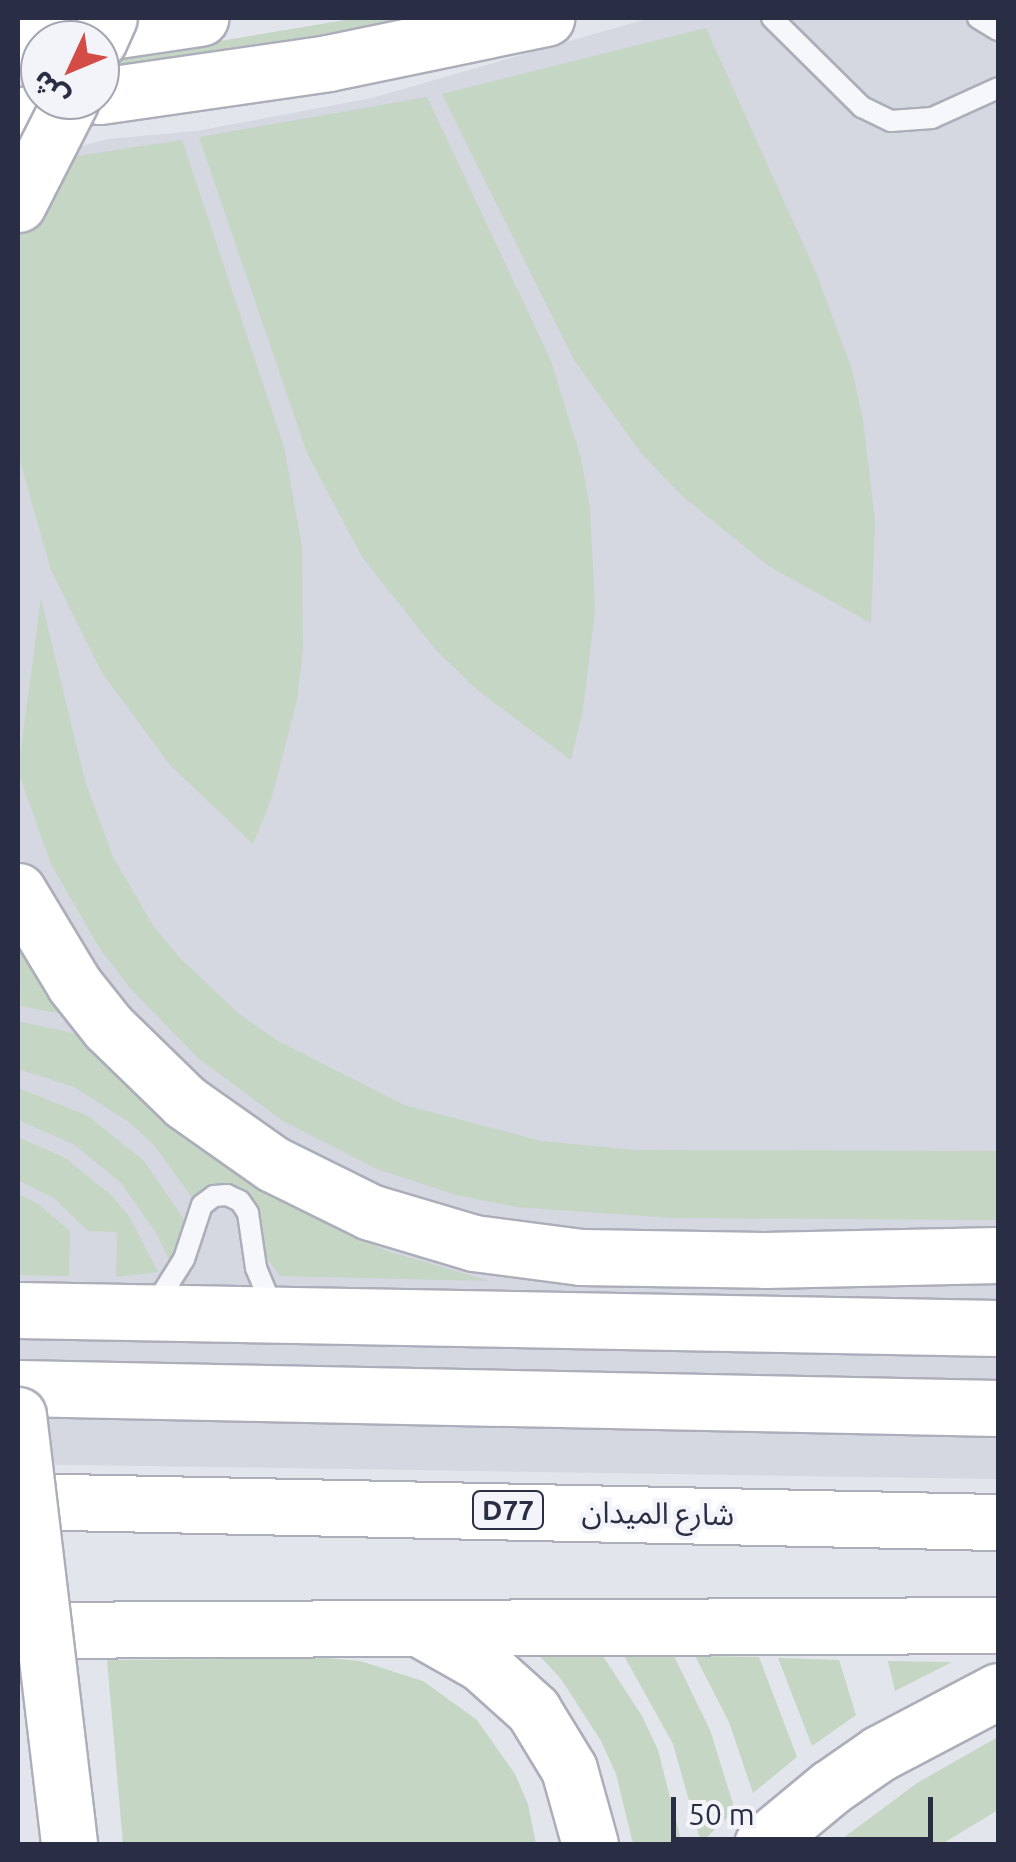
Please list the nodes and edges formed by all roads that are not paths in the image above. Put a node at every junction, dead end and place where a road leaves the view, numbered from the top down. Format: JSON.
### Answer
{"nodes":[{"id":1,"x":200,"y":18,"type":"edge"},
{"id":2,"x":546,"y":18,"type":"edge"},
{"id":3,"x":772,"y":18,"type":"edge"},
{"id":4,"x":978,"y":18,"type":"edge"},
{"id":5,"x":998,"y":30,"type":"edge"},
{"id":6,"x":18,"y":39,"type":"edge"},
{"id":7,"x":998,"y":88,"type":"edge"},
{"id":8,"x":120,"y":93,"type":"edge"},
{"id":9,"x":63,"y":120,"type":"edge"},
{"id":10,"x":18,"y":204,"type":"edge"},
{"id":11,"x":18,"y":891,"type":"edge"},
{"id":12,"x":998,"y":1255,"type":"edge"},
{"id":13,"x":18,"y":1310,"type":"edge"},
{"id":14,"x":149,"y":1312,"type":"junction"},
{"id":15,"x":274,"y":1313,"type":"junction"},
{"id":16,"x":998,"y":1328,"type":"edge"},
{"id":17,"x":18,"y":1388,"type":"edge"},
{"id":18,"x":998,"y":1408,"type":"edge"},
{"id":19,"x":18,"y":1415,"type":"edge"},
{"id":20,"x":18,"y":1501,"type":"edge"},
{"id":21,"x":998,"y":1522,"type":"edge"},
{"id":22,"x":998,"y":1625,"type":"edge"},
{"id":23,"x":421,"y":1629,"type":"junction"},
{"id":24,"x":18,"y":1630,"type":"edge"},
{"id":25,"x":998,"y":1691,"type":"edge"},
{"id":26,"x":69,"y":1844,"type":"edge"},
{"id":27,"x":590,"y":1844,"type":"edge"},
{"id":28,"x":762,"y":1844,"type":"edge"}],
"edges":[{"from":1,"to":6,"type":"main road"},
{"from":2,"to":8,"type":"main road"},
{"from":3,"to":7,"type":"lane"},
{"from":4,"to":5,"type":"lane"},
{"from":9,"to":10,"type":"main road","bridge":true},
{"from":11,"to":12,"type":"main road"},
{"from":13,"to":14,"type":"main road"},
{"from":14,"to":15,"type":"main road"},
{"from":14,"to":15,"type":"lane"},
{"from":15,"to":16,"type":"main road"},
{"from":17,"to":18,"type":"main road"},
{"from":19,"to":26,"type":"main road","bridge":true},
{"from":20,"to":21,"type":"main road","name":"شارع الميدان","number":"D77"},
{"from":22,"to":23,"type":"main road"},
{"from":23,"to":24,"type":"main road"},
{"from":23,"to":27,"type":"main road"},
{"from":25,"to":28,"type":"main road"}]}
